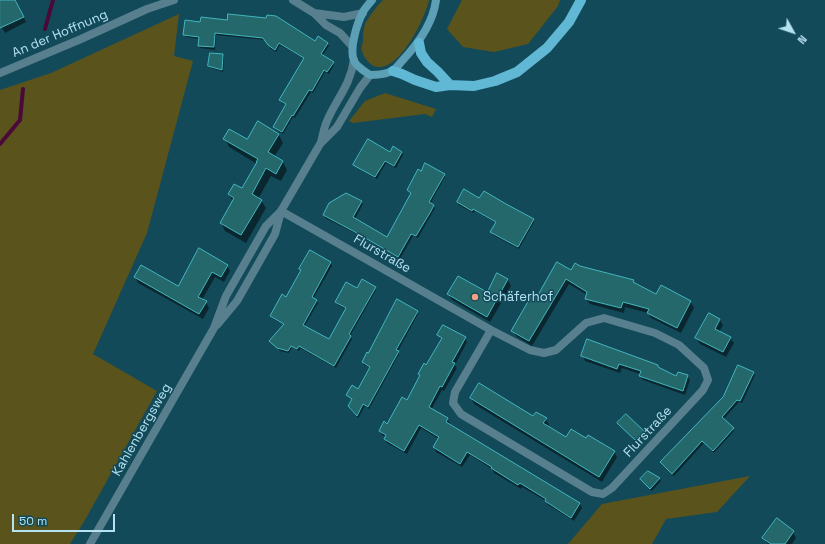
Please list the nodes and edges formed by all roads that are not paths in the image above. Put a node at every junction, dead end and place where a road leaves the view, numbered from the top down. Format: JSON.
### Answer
{"nodes":[{"id":1,"x":174,"y":0,"type":"edge"},
{"id":2,"x":293,"y":0,"type":"edge"},
{"id":3,"x":372,"y":0,"type":"edge"},
{"id":4,"x":436,"y":0,"type":"edge"},
{"id":5,"x":581,"y":0,"type":"edge"},
{"id":6,"x":363,"y":12,"type":"junction"},
{"id":7,"x":314,"y":13,"type":"junction"},
{"id":8,"x":419,"y":43,"type":"junction"},
{"id":9,"x":352,"y":46,"type":"junction"},
{"id":10,"x":354,"y":60,"type":"junction"},
{"id":11,"x":393,"y":71,"type":"junction"},
{"id":12,"x":0,"y":73,"type":"edge"},
{"id":13,"x":370,"y":75,"type":"junction"},
{"id":14,"x":450,"y":85,"type":"junction"},
{"id":15,"x":320,"y":144,"type":"junction"},
{"id":16,"x":281,"y":211,"type":"junction"},
{"id":17,"x":214,"y":328,"type":"junction"},
{"id":18,"x":491,"y":330,"type":"junction"},
{"id":19,"x":90,"y":544,"type":"edge"}],
"edges":[{"from":1,"to":12,"type":"street","name":"An der Hoffnung"},
{"from":2,"to":7,"type":"street"},
{"from":3,"to":6,"type":"main road","name":"Kahlenbergsweg"},
{"from":4,"to":8,"type":"main road"},
{"from":5,"to":14,"type":"main road"},
{"from":6,"to":7,"type":"street"},
{"from":6,"to":9,"type":"main road","name":"Kahlenbergsweg"},
{"from":7,"to":9,"type":"street"},
{"from":8,"to":11,"type":"main road"},
{"from":8,"to":14,"type":"main road"},
{"from":9,"to":10,"type":"main road","name":"Kahlenbergsweg"},
{"from":10,"to":13,"type":"main road"},
{"from":10,"to":15,"type":"street","name":"Kahlenbergsweg"},
{"from":11,"to":13,"type":"main road"},
{"from":11,"to":14,"type":"main road"},
{"from":13,"to":15,"type":"street","name":"Kahlenbergsweg"},
{"from":15,"to":16,"type":"street","name":"Kahlenbergsweg"},
{"from":16,"to":17,"type":"street","name":"Kahlenbergsweg"},
{"from":16,"to":17,"type":"street","name":"Kahlenbergsweg"},
{"from":16,"to":18,"type":"street","name":"Flurstraße"},
{"from":17,"to":19,"type":"street","name":"Kahlenbergsweg"},
{"from":18,"to":18,"type":"street","name":"Flurstraße"}]}
